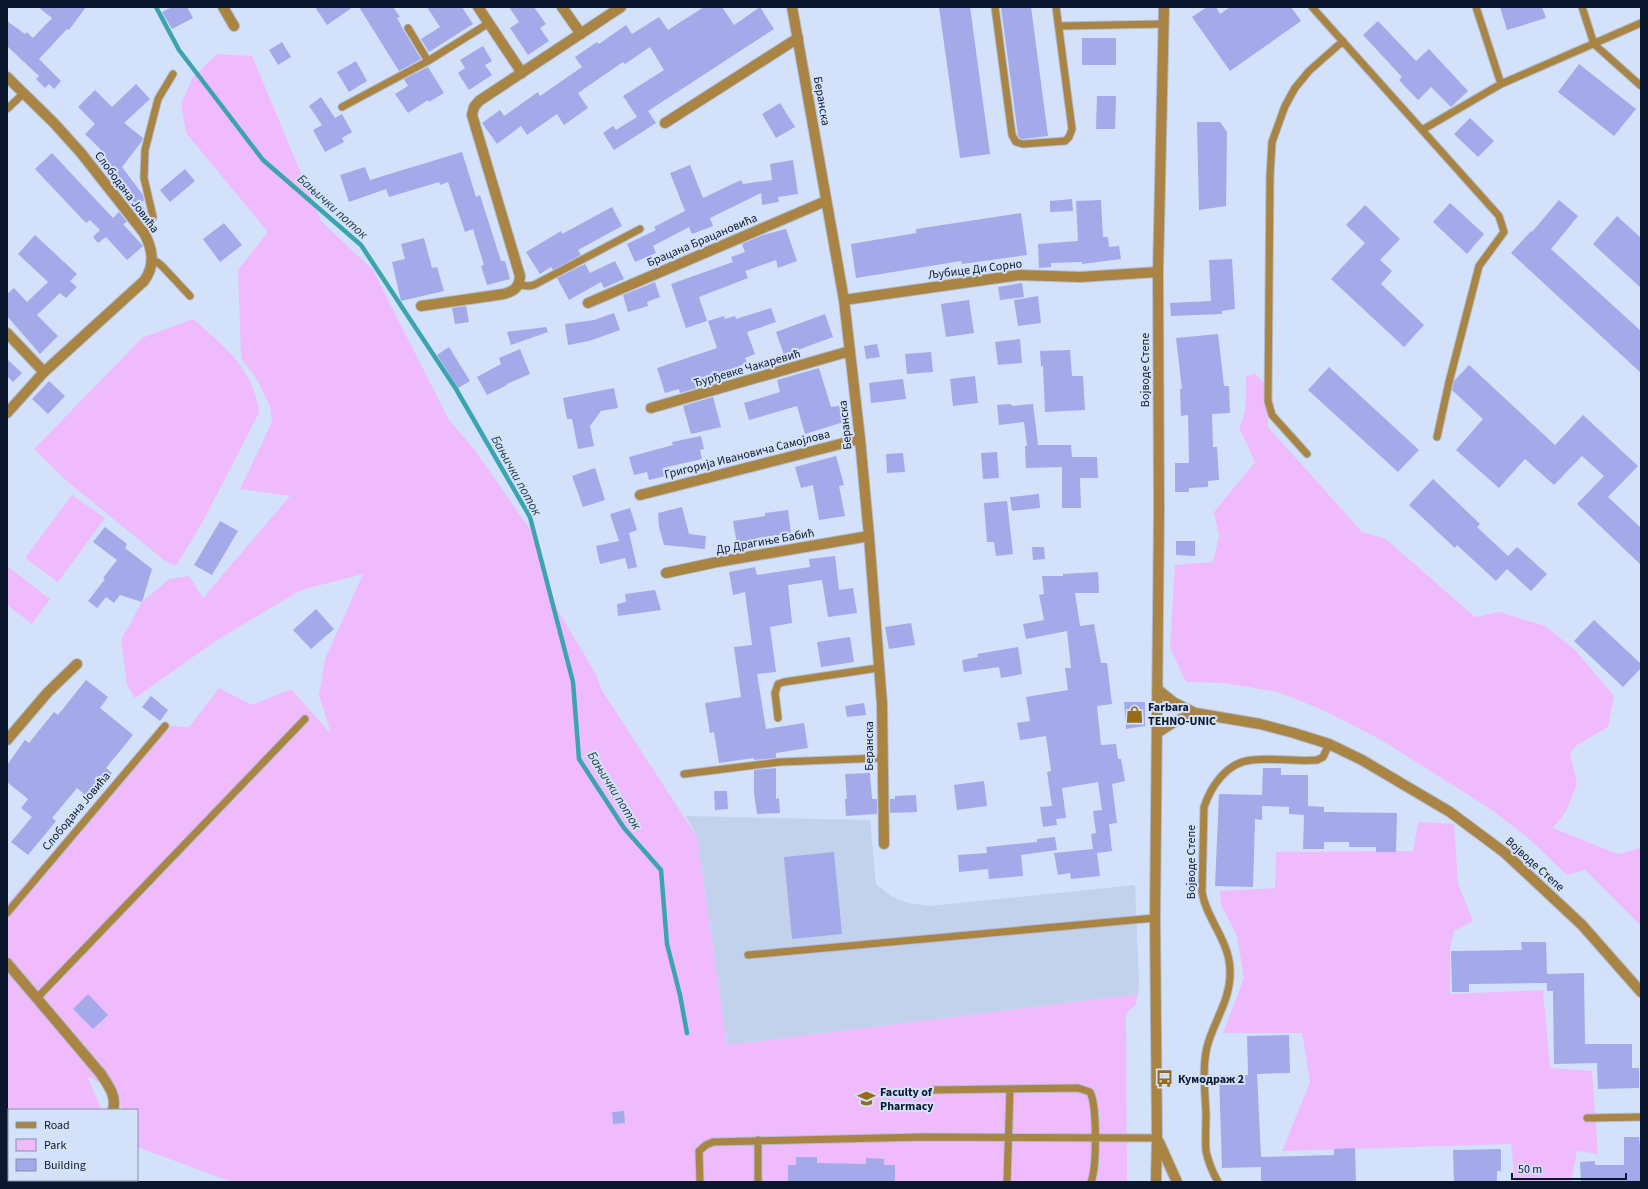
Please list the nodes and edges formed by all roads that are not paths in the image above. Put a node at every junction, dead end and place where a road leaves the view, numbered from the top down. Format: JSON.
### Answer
{"nodes":[{"id":1,"x":223,"y":7,"type":"edge"},
{"id":2,"x":478,"y":7,"type":"edge"},
{"id":3,"x":562,"y":7,"type":"edge"},
{"id":4,"x":622,"y":7,"type":"edge"},
{"id":5,"x":792,"y":7,"type":"edge"},
{"id":6,"x":995,"y":7,"type":"edge"},
{"id":7,"x":1056,"y":7,"type":"edge"},
{"id":8,"x":1164,"y":7,"type":"edge"},
{"id":9,"x":1312,"y":7,"type":"edge"},
{"id":10,"x":1476,"y":7,"type":"edge"},
{"id":11,"x":1582,"y":7,"type":"edge"},
{"id":12,"x":489,"y":23,"type":"junction"},
{"id":13,"x":1641,"y":23,"type":"edge"},
{"id":14,"x":1163,"y":24,"type":"junction"},
{"id":15,"x":234,"y":26,"type":"dead end"},
{"id":16,"x":1059,"y":26,"type":"junction"},
{"id":17,"x":408,"y":28,"type":"dead end"},
{"id":18,"x":581,"y":34,"type":"junction"},
{"id":19,"x":798,"y":38,"type":"junction"},
{"id":20,"x":1343,"y":41,"type":"junction"},
{"id":21,"x":1594,"y":44,"type":"junction"},
{"id":22,"x":428,"y":61,"type":"junction"},
{"id":23,"x":522,"y":73,"type":"junction"},
{"id":24,"x":173,"y":74,"type":"dead end"},
{"id":25,"x":7,"y":77,"type":"edge"},
{"id":26,"x":1501,"y":84,"type":"junction"},
{"id":27,"x":1641,"y":86,"type":"edge"},
{"id":28,"x":24,"y":93,"type":"junction"},
{"id":29,"x":342,"y":107,"type":"dead end"},
{"id":30,"x":7,"y":109,"type":"edge"},
{"id":31,"x":665,"y":123,"type":"dead end"},
{"id":32,"x":1422,"y":130,"type":"junction"},
{"id":33,"x":826,"y":200,"type":"junction"},
{"id":34,"x":640,"y":229,"type":"dead end"},
{"id":35,"x":144,"y":233,"type":"junction"},
{"id":36,"x":151,"y":261,"type":"junction"},
{"id":37,"x":1158,"y":272,"type":"junction"},
{"id":38,"x":519,"y":284,"type":"junction"},
{"id":39,"x":190,"y":296,"type":"dead end"},
{"id":40,"x":844,"y":300,"type":"junction"},
{"id":41,"x":588,"y":303,"type":"dead end"},
{"id":42,"x":421,"y":306,"type":"dead end"},
{"id":43,"x":7,"y":333,"type":"edge"},
{"id":44,"x":850,"y":351,"type":"junction"},
{"id":45,"x":44,"y":372,"type":"junction"},
{"id":46,"x":651,"y":408,"type":"dead end"},
{"id":47,"x":7,"y":414,"type":"edge"},
{"id":48,"x":1437,"y":437,"type":"dead end"},
{"id":49,"x":860,"y":439,"type":"junction"},
{"id":50,"x":1307,"y":454,"type":"dead end"},
{"id":51,"x":640,"y":495,"type":"dead end"},
{"id":52,"x":869,"y":536,"type":"junction"},
{"id":53,"x":666,"y":573,"type":"dead end"},
{"id":54,"x":77,"y":664,"type":"dead end"},
{"id":55,"x":878,"y":668,"type":"junction"},
{"id":56,"x":1157,"y":689,"type":"junction"},
{"id":57,"x":1196,"y":713,"type":"junction"},
{"id":58,"x":778,"y":718,"type":"dead end"},
{"id":59,"x":305,"y":719,"type":"dead end"},
{"id":60,"x":165,"y":726,"type":"dead end"},
{"id":61,"x":1157,"y":733,"type":"junction"},
{"id":62,"x":7,"y":740,"type":"edge"},
{"id":63,"x":1329,"y":744,"type":"junction"},
{"id":64,"x":882,"y":758,"type":"junction"},
{"id":65,"x":684,"y":774,"type":"dead end"},
{"id":66,"x":884,"y":844,"type":"dead end"},
{"id":67,"x":7,"y":913,"type":"edge"},
{"id":68,"x":1154,"y":918,"type":"junction"},
{"id":69,"x":748,"y":955,"type":"dead end"},
{"id":70,"x":7,"y":963,"type":"edge"},
{"id":71,"x":1641,"y":992,"type":"edge"},
{"id":72,"x":37,"y":998,"type":"junction"},
{"id":73,"x":1010,"y":1089,"type":"junction"},
{"id":74,"x":933,"y":1090,"type":"dead end"},
{"id":75,"x":113,"y":1109,"type":"edge"},
{"id":76,"x":1641,"y":1117,"type":"edge"},
{"id":77,"x":1587,"y":1118,"type":"dead end"},
{"id":78,"x":1009,"y":1137,"type":"junction"},
{"id":79,"x":1095,"y":1138,"type":"junction"},
{"id":80,"x":1157,"y":1138,"type":"junction"},
{"id":81,"x":758,"y":1140,"type":"junction"},
{"id":82,"x":700,"y":1182,"type":"edge"},
{"id":83,"x":758,"y":1182,"type":"edge"},
{"id":84,"x":1007,"y":1182,"type":"edge"},
{"id":85,"x":1091,"y":1182,"type":"edge"},
{"id":86,"x":1156,"y":1182,"type":"edge"},
{"id":87,"x":1177,"y":1182,"type":"edge"},
{"id":88,"x":1218,"y":1182,"type":"edge"}],
"edges":[{"from":1,"to":15,"type":"street"},
{"from":2,"to":12,"type":"street"},
{"from":3,"to":18,"type":"street"},
{"from":4,"to":18,"type":"street"},
{"from":5,"to":19,"type":"street","name":"Беранска"},
{"from":6,"to":16,"type":"lane"},
{"from":7,"to":16,"type":"lane"},
{"from":8,"to":14,"type":"street","name":"Војводе Степе"},
{"from":9,"to":20,"type":"lane"},
{"from":10,"to":26,"type":"lane"},
{"from":11,"to":21,"type":"lane"},
{"from":12,"to":22,"type":"lane"},
{"from":12,"to":23,"type":"street"},
{"from":13,"to":21,"type":"lane"},
{"from":14,"to":16,"type":"lane"},
{"from":14,"to":37,"type":"street","name":"Војводе Степе"},
{"from":17,"to":22,"type":"lane"},
{"from":18,"to":23,"type":"street"},
{"from":19,"to":31,"type":"street"},
{"from":19,"to":33,"type":"street","name":"Беранска"},
{"from":20,"to":32,"type":"lane"},
{"from":20,"to":50,"type":"lane"},
{"from":21,"to":26,"type":"lane"},
{"from":21,"to":27,"type":"lane"},
{"from":22,"to":29,"type":"lane"},
{"from":23,"to":38,"type":"street"},
{"from":24,"to":35,"type":"lane"},
{"from":25,"to":28,"type":"street","name":"Слободана Јовића"},
{"from":26,"to":32,"type":"lane"},
{"from":28,"to":30,"type":"lane"},
{"from":28,"to":35,"type":"street","name":"Слободана Јовића"},
{"from":32,"to":48,"type":"lane"},
{"from":33,"to":40,"type":"street","name":"Беранска"},
{"from":33,"to":41,"type":"street","name":"Брацана Брацановића"},
{"from":34,"to":38,"type":"lane"},
{"from":35,"to":36,"type":"street","name":"Слободана Јовића"},
{"from":36,"to":39,"type":"lane"},
{"from":36,"to":45,"type":"street","name":"Слободана Јовића"},
{"from":37,"to":40,"type":"street","name":"Љубице Ди Сорно"},
{"from":37,"to":56,"type":"street","name":"Војводе Степе"},
{"from":38,"to":42,"type":"street"},
{"from":40,"to":44,"type":"street","name":"Беранска"},
{"from":43,"to":45,"type":"street"},
{"from":44,"to":46,"type":"street","name":"Ђурђевке Чакаревић"},
{"from":44,"to":49,"type":"street","name":"Беранска"},
{"from":45,"to":47,"type":"street","name":"Слободана Јовића"},
{"from":49,"to":51,"type":"street","name":"Григорија Ивановича Самојлова"},
{"from":49,"to":52,"type":"street","name":"Беранска"},
{"from":52,"to":53,"type":"street","name":"Др Драгиње Бабић"},
{"from":52,"to":55,"type":"street","name":"Беранска"},
{"from":54,"to":62,"type":"street"},
{"from":55,"to":58,"type":"lane"},
{"from":55,"to":64,"type":"street","name":"Беранска"},
{"from":56,"to":57,"type":"street","name":"Војводе Степе"},
{"from":56,"to":61,"type":"street","name":"Војводе Степе"},
{"from":57,"to":61,"type":"street"},
{"from":57,"to":63,"type":"street","name":"Војводе Степе"},
{"from":59,"to":72,"type":"lane"},
{"from":60,"to":67,"type":"lane","name":"Слободана Јовића"},
{"from":61,"to":68,"type":"street","name":"Војводе Степе"},
{"from":63,"to":71,"type":"street","name":"Војводе Степе"},
{"from":63,"to":88,"type":"lane","name":"Војводе Степе"},
{"from":64,"to":65,"type":"lane"},
{"from":64,"to":66,"type":"street","name":"Беранска"},
{"from":68,"to":69,"type":"lane"},
{"from":68,"to":80,"type":"street","name":"Војводе Степе"},
{"from":70,"to":72,"type":"street"},
{"from":72,"to":75,"type":"street"},
{"from":73,"to":74,"type":"lane"},
{"from":73,"to":78,"type":"lane"},
{"from":73,"to":79,"type":"lane"},
{"from":76,"to":77,"type":"lane"},
{"from":78,"to":79,"type":"lane"},
{"from":78,"to":81,"type":"lane"},
{"from":78,"to":84,"type":"lane"},
{"from":79,"to":80,"type":"lane"},
{"from":79,"to":85,"type":"lane"},
{"from":80,"to":86,"type":"street","name":"Војводе Степе"},
{"from":80,"to":87,"type":"street"},
{"from":81,"to":82,"type":"lane"},
{"from":81,"to":83,"type":"lane"}]}
